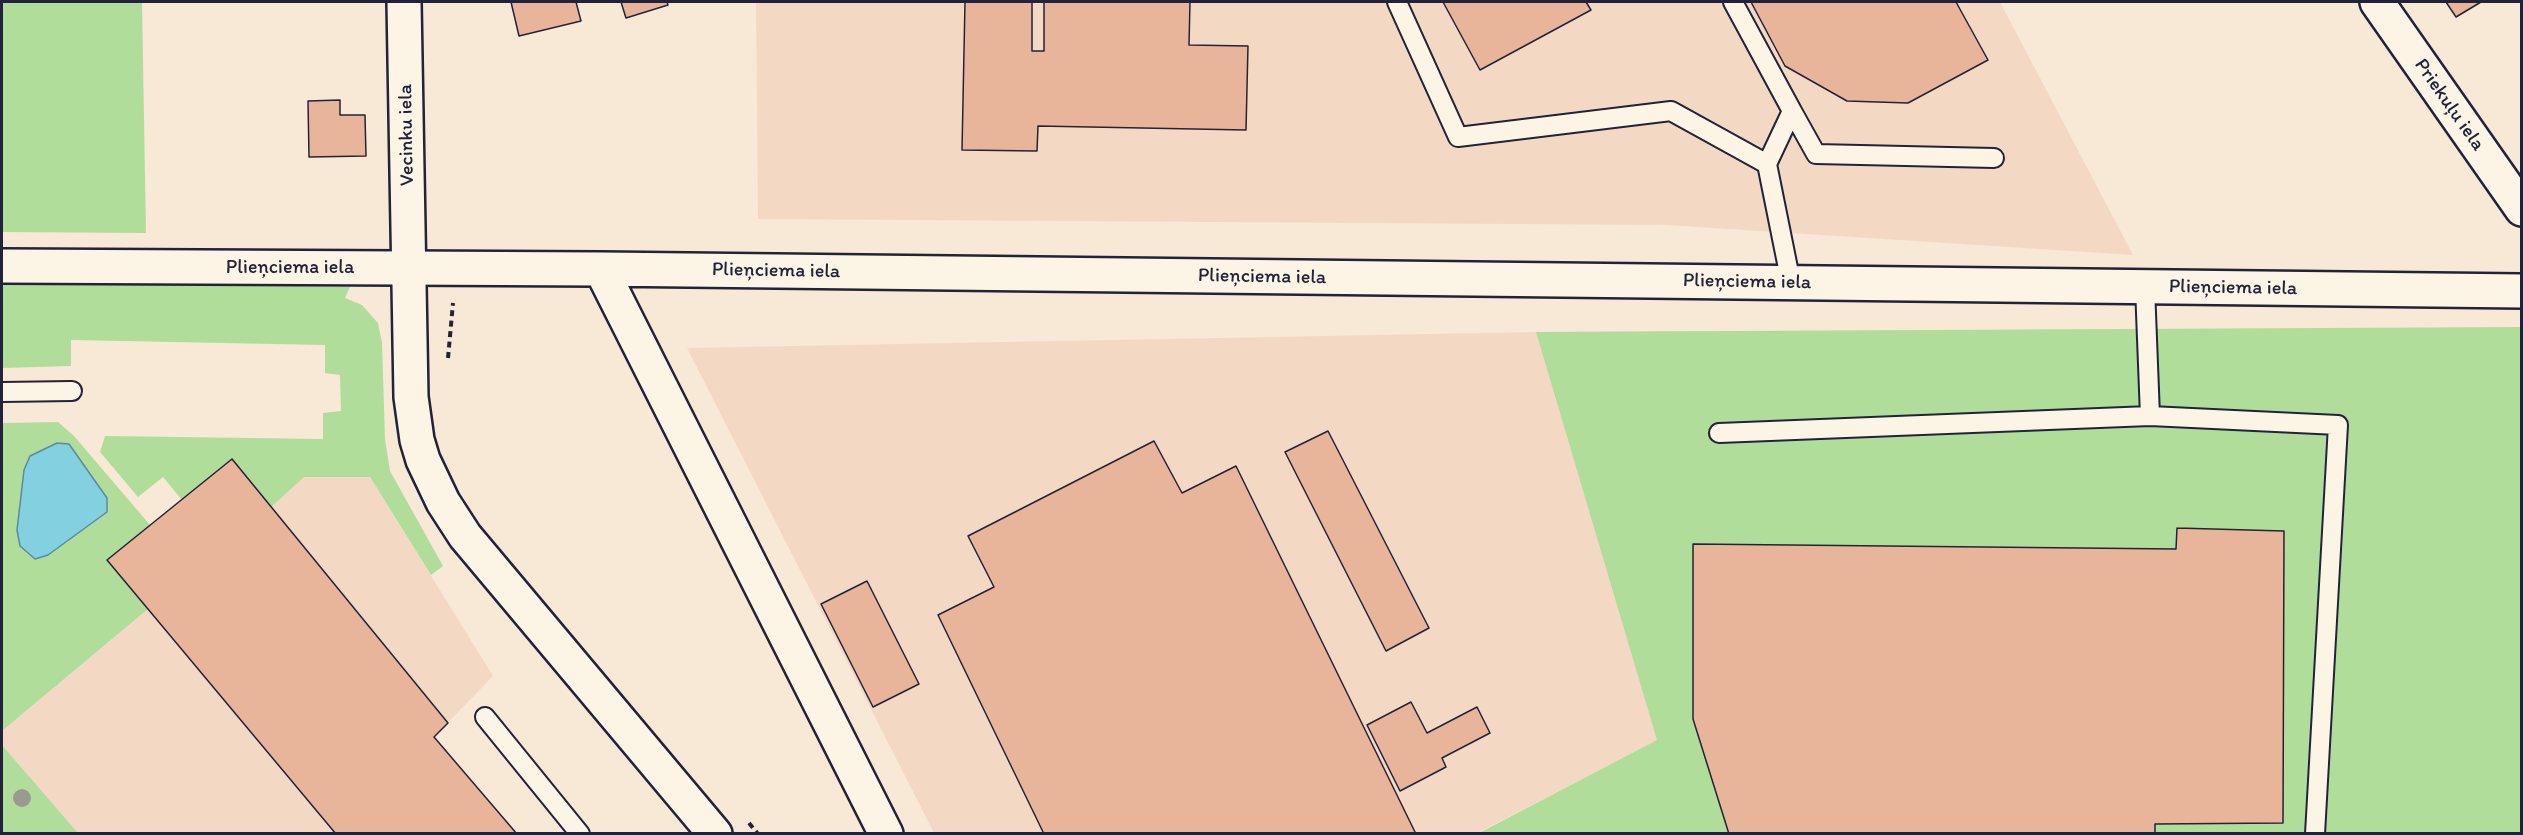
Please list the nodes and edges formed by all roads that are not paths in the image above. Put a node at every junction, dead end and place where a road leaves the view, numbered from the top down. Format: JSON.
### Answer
{"nodes":[{"id":1,"x":404,"y":2,"type":"edge"},
{"id":2,"x":1397,"y":2,"type":"edge"},
{"id":3,"x":1734,"y":2,"type":"edge"},
{"id":4,"x":2377,"y":2,"type":"edge"},
{"id":5,"x":1792,"y":111,"type":"junction"},
{"id":6,"x":1994,"y":158,"type":"dead end"},
{"id":7,"x":1767,"y":164,"type":"junction"},
{"id":8,"x":2522,"y":209,"type":"edge"},
{"id":9,"x":2,"y":266,"type":"edge"},
{"id":10,"x":410,"y":269,"type":"junction"},
{"id":11,"x":601,"y":269,"type":"junction"},
{"id":12,"x":1791,"y":283,"type":"junction"},
{"id":13,"x":2145,"y":287,"type":"junction"},
{"id":14,"x":2522,"y":291,"type":"edge"},
{"id":15,"x":2,"y":392,"type":"edge"},
{"id":16,"x":72,"y":392,"type":"dead end"},
{"id":17,"x":2150,"y":416,"type":"junction"},
{"id":18,"x":1719,"y":433,"type":"dead end"},
{"id":19,"x":485,"y":717,"type":"dead end"},
{"id":20,"x":580,"y":834,"type":"edge"},
{"id":21,"x":715,"y":834,"type":"edge"},
{"id":22,"x":886,"y":834,"type":"edge"},
{"id":23,"x":2315,"y":834,"type":"edge"}],
"edges":[{"from":1,"to":10,"type":"main road","name":"Vecinku iela"},
{"from":2,"to":7,"type":"lane"},
{"from":3,"to":5,"type":"lane"},
{"from":4,"to":8,"type":"main road","name":"Priekuļu iela"},
{"from":5,"to":6,"type":"lane"},
{"from":5,"to":7,"type":"lane"},
{"from":7,"to":12,"type":"lane"},
{"from":9,"to":10,"type":"main road","name":"Plieņciema iela"},
{"from":10,"to":11,"type":"main road","name":"Plieņciema iela"},
{"from":10,"to":21,"type":"main road","name":"Vecinku iela"},
{"from":11,"to":12,"type":"main road","name":"Plieņciema iela"},
{"from":11,"to":22,"type":"main road"},
{"from":12,"to":13,"type":"main road","name":"Plieņciema iela"},
{"from":13,"to":14,"type":"main road","name":"Plieņciema iela"},
{"from":13,"to":17,"type":"lane"},
{"from":15,"to":16,"type":"lane"},
{"from":17,"to":18,"type":"lane"},
{"from":17,"to":23,"type":"lane"},
{"from":19,"to":20,"type":"lane"}]}
